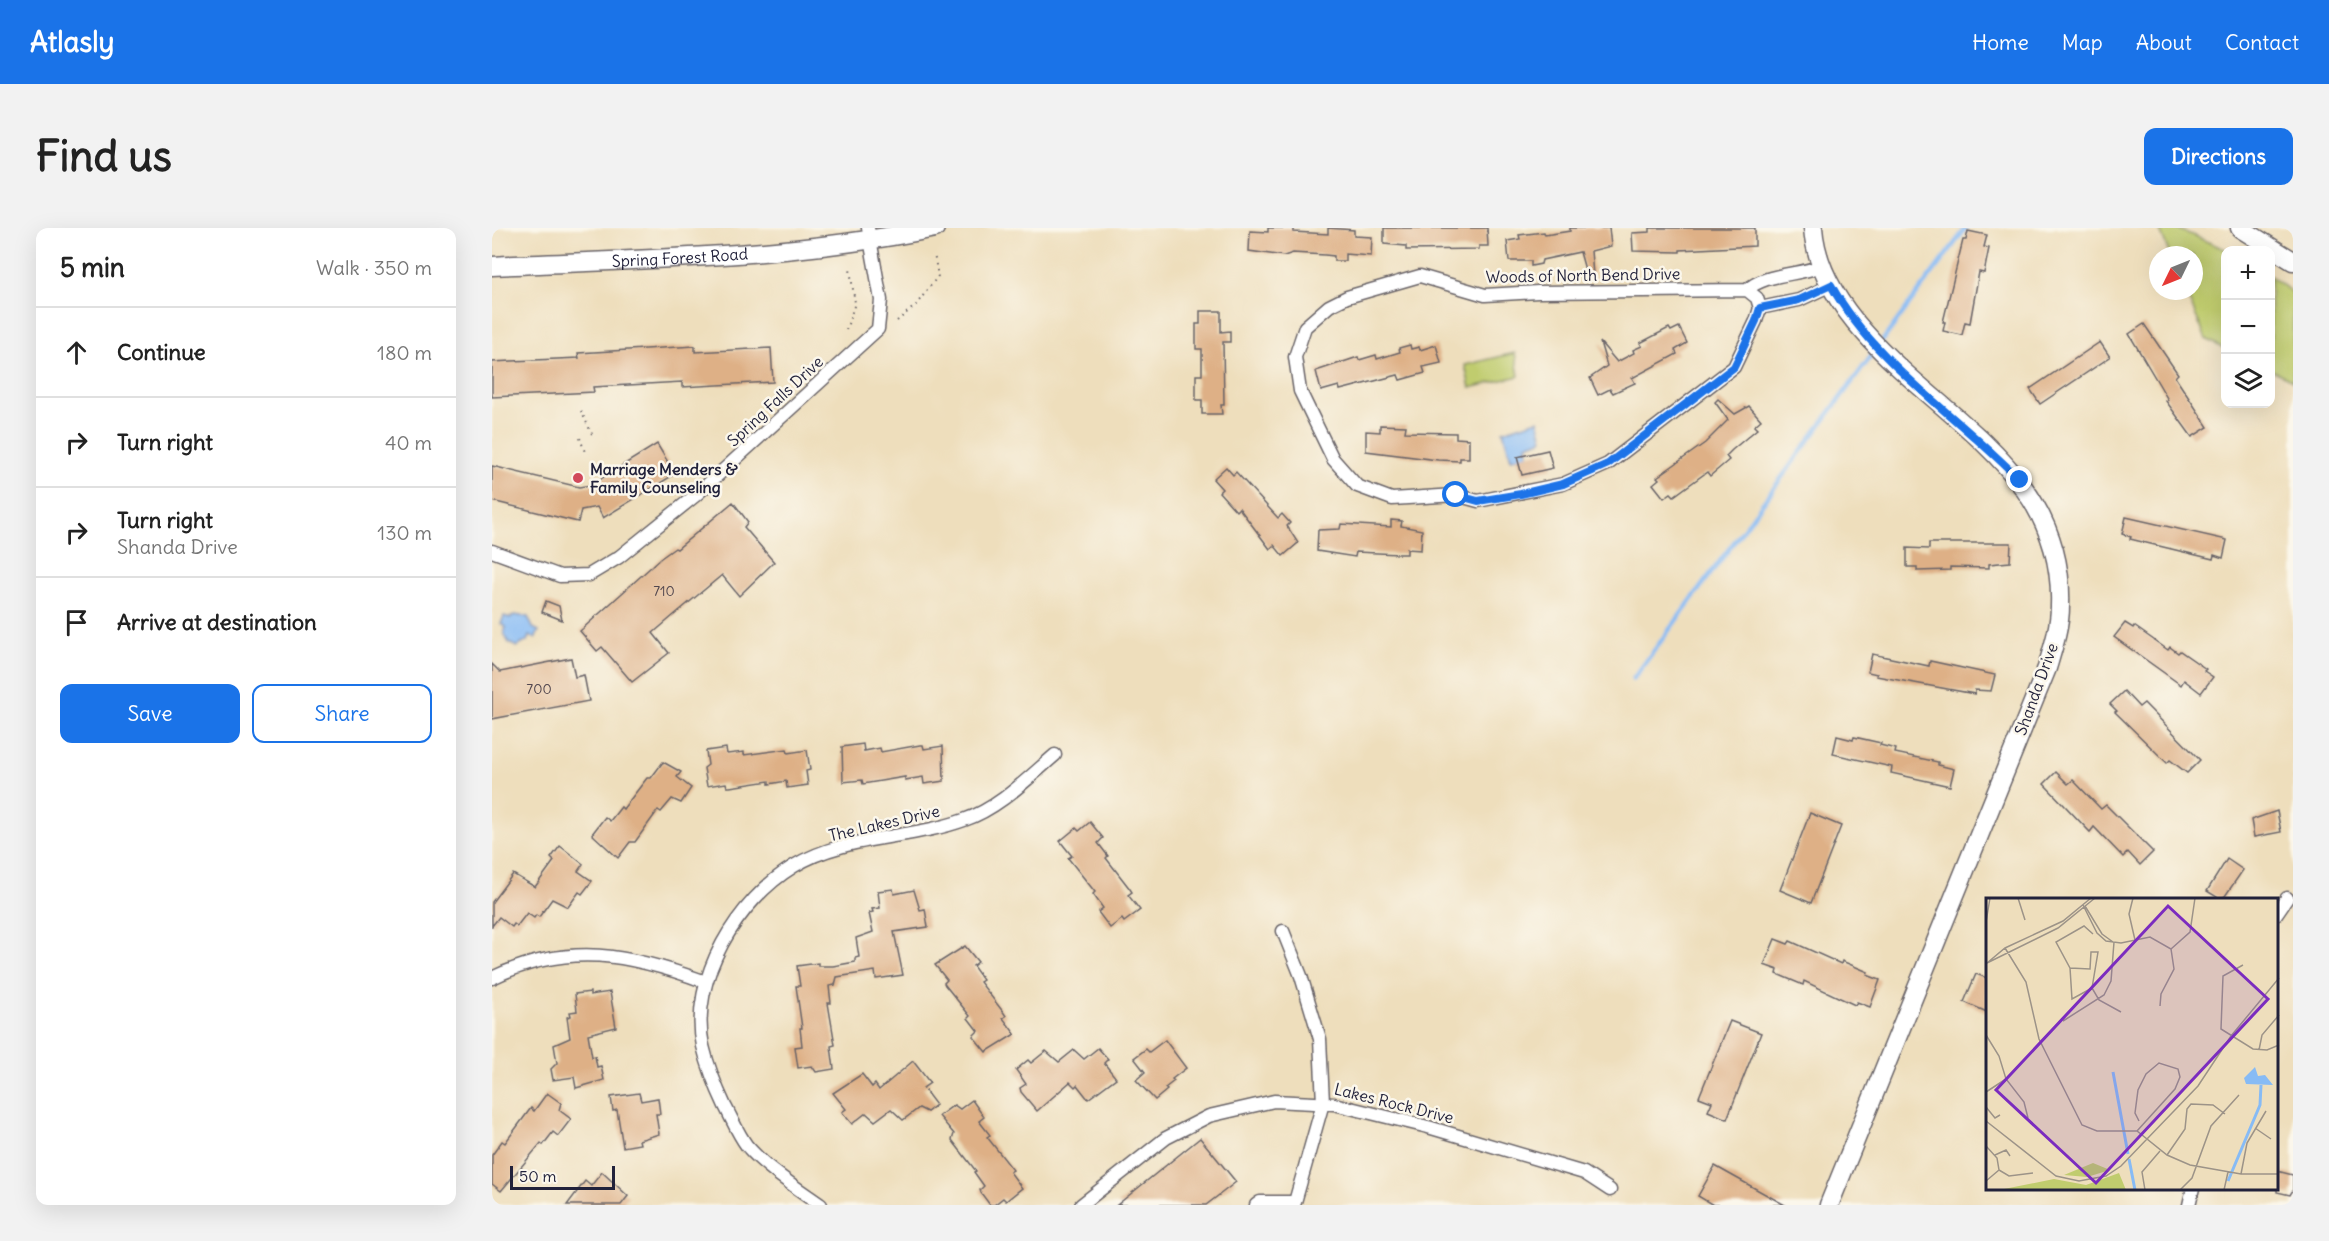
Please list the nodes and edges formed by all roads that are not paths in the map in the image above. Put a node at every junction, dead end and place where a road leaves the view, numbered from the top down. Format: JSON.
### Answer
{"nodes":[{"id":1,"x":936,"y":228,"type":"edge"},
{"id":2,"x":1813,"y":228,"type":"edge"},
{"id":3,"x":2241,"y":228,"type":"edge"},
{"id":4,"x":869,"y":235,"type":"edge"},
{"id":5,"x":2293,"y":261,"type":"edge"},
{"id":6,"x":492,"y":266,"type":"edge"},
{"id":7,"x":1821,"y":266,"type":"junction"},
{"id":8,"x":1831,"y":285,"type":"junction"},
{"id":9,"x":1747,"y":290,"type":"junction"},
{"id":10,"x":1760,"y":308,"type":"junction"},
{"id":11,"x":492,"y":551,"type":"edge"},
{"id":12,"x":1055,"y":755,"type":"dead end"},
{"id":13,"x":2287,"y":898,"type":"dead end"},
{"id":14,"x":2278,"y":912,"type":"edge"},
{"id":15,"x":1282,"y":931,"type":"dead end"},
{"id":16,"x":492,"y":978,"type":"edge"},
{"id":17,"x":706,"y":982,"type":"junction"},
{"id":18,"x":1323,"y":1103,"type":"junction"},
{"id":19,"x":2193,"y":1190,"type":"edge"},
{"id":20,"x":1610,"y":1191,"type":"dead end"},
{"id":21,"x":1300,"y":1203,"type":"edge"},
{"id":22,"x":821,"y":1205,"type":"edge"},
{"id":23,"x":1081,"y":1205,"type":"edge"},
{"id":24,"x":1256,"y":1205,"type":"edge"},
{"id":25,"x":1829,"y":1205,"type":"edge"},
{"id":26,"x":2191,"y":1205,"type":"edge"}],
"edges":[{"from":1,"to":4,"type":"street","name":"Spring Forest Road"},
{"from":2,"to":7,"type":"street","name":"Shanda Drive"},
{"from":3,"to":5,"type":"street"},
{"from":4,"to":6,"type":"street","name":"Spring Forest Road"},
{"from":4,"to":11,"type":"street","name":"Spring Falls Drive"},
{"from":7,"to":8,"type":"street","name":"Shanda Drive"},
{"from":7,"to":9,"type":"street","name":"Woods of North Bend Drive"},
{"from":8,"to":10,"type":"street"},
{"from":8,"to":25,"type":"street","name":"Shanda Drive"},
{"from":9,"to":10,"type":"street"},
{"from":9,"to":10,"type":"street","name":"Woods of North Bend Drive"},
{"from":12,"to":17,"type":"street","name":"The Lakes Drive"},
{"from":13,"to":14,"type":"street"},
{"from":15,"to":18,"type":"street"},
{"from":16,"to":17,"type":"street"},
{"from":17,"to":22,"type":"street","name":"The Lakes Drive"},
{"from":18,"to":20,"type":"street","name":"Lakes Rock Drive"},
{"from":18,"to":21,"type":"street"},
{"from":18,"to":23,"type":"street","name":"Lakes Rock Drive"},
{"from":19,"to":26,"type":"street"},
{"from":21,"to":24,"type":"street"}]}
